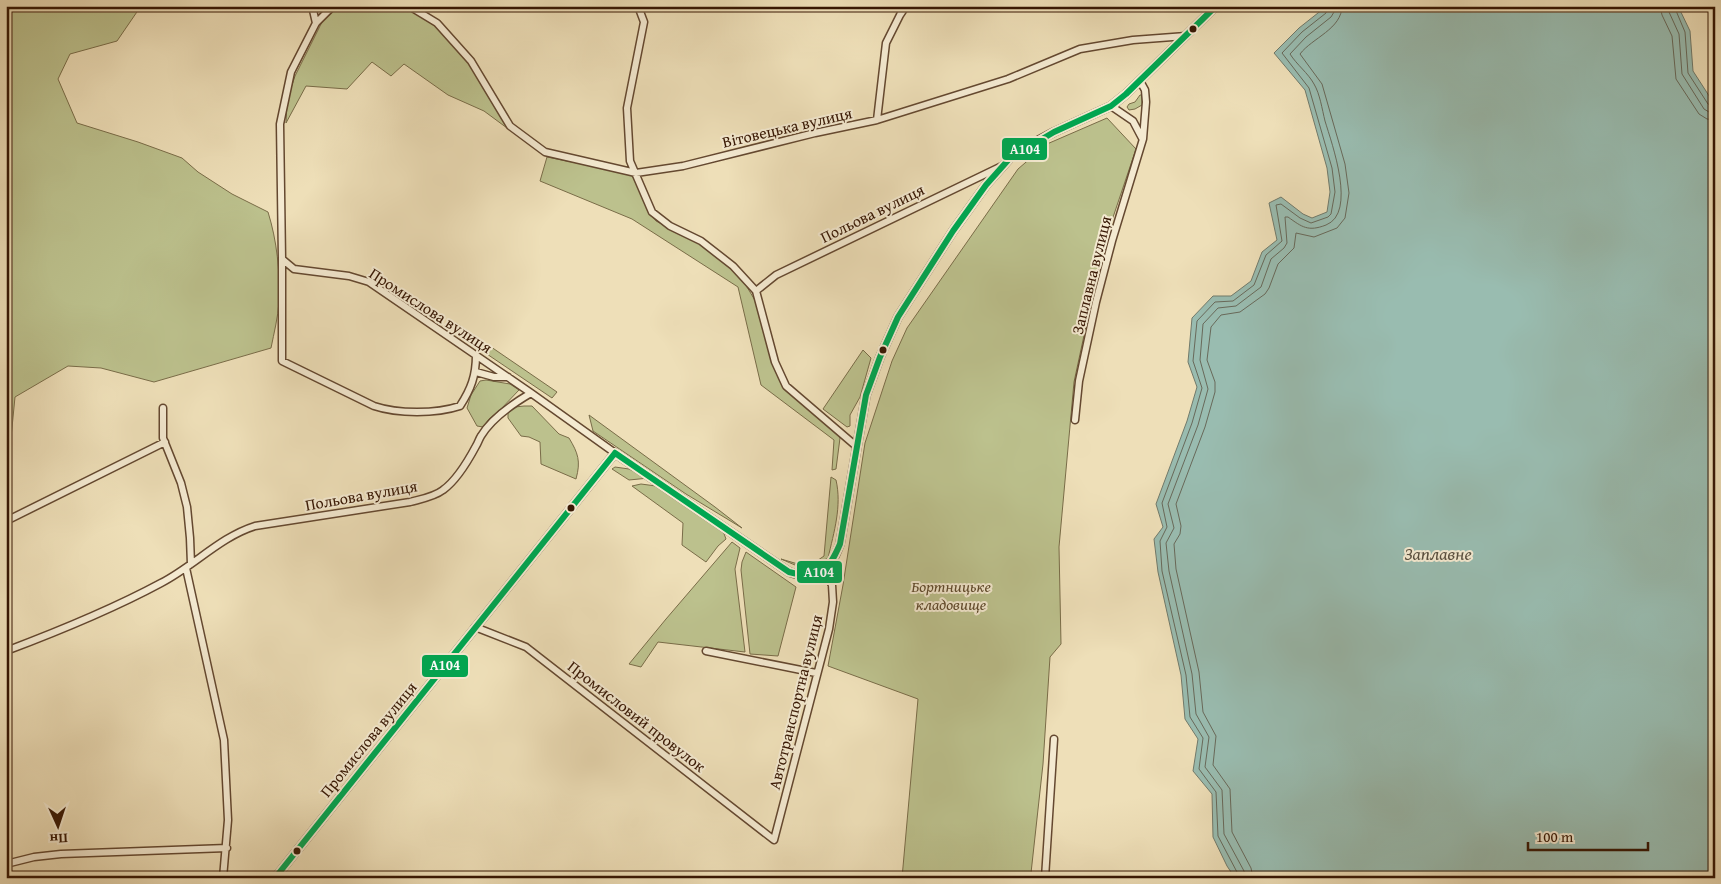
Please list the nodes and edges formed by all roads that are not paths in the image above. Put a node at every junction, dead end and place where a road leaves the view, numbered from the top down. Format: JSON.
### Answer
{"nodes":[{"id":1,"x":312,"y":6,"type":"edge"},
{"id":2,"x":333,"y":6,"type":"edge"},
{"id":3,"x":409,"y":6,"type":"edge"},
{"id":4,"x":638,"y":6,"type":"edge"},
{"id":5,"x":906,"y":6,"type":"edge"},
{"id":6,"x":1216,"y":6,"type":"edge"},
{"id":7,"x":316,"y":23,"type":"junction"},
{"id":8,"x":1186,"y":36,"type":"junction"},
{"id":9,"x":1140,"y":81,"type":"junction"},
{"id":10,"x":1111,"y":106,"type":"junction"},
{"id":11,"x":877,"y":120,"type":"junction"},
{"id":12,"x":1143,"y":139,"type":"junction"},
{"id":13,"x":1003,"y":166,"type":"junction"},
{"id":14,"x":636,"y":173,"type":"junction"},
{"id":15,"x":282,"y":259,"type":"junction"},
{"id":16,"x":756,"y":291,"type":"junction"},
{"id":17,"x":476,"y":355,"type":"junction"},
{"id":18,"x":476,"y":372,"type":"junction"},
{"id":19,"x":508,"y":378,"type":"junction"},
{"id":20,"x":531,"y":393,"type":"junction"},
{"id":21,"x":164,"y":408,"type":"dead end"},
{"id":22,"x":1075,"y":420,"type":"dead end"},
{"id":23,"x":164,"y":442,"type":"junction"},
{"id":24,"x":856,"y":446,"type":"junction"},
{"id":25,"x":615,"y":453,"type":"junction"},
{"id":26,"x":6,"y":521,"type":"edge"},
{"id":27,"x":188,"y":566,"type":"junction"},
{"id":28,"x":824,"y":571,"type":"junction"},
{"id":29,"x":475,"y":627,"type":"junction"},
{"id":30,"x":6,"y":651,"type":"edge"},
{"id":31,"x":706,"y":651,"type":"dead end"},
{"id":32,"x":816,"y":672,"type":"junction"},
{"id":33,"x":1054,"y":739,"type":"dead end"},
{"id":34,"x":774,"y":840,"type":"joint"},
{"id":35,"x":227,"y":848,"type":"junction"},
{"id":36,"x":6,"y":864,"type":"edge"},
{"id":37,"x":223,"y":878,"type":"edge"},
{"id":38,"x":275,"y":878,"type":"edge"},
{"id":39,"x":1046,"y":878,"type":"edge"}],
"edges":[{"from":1,"to":7,"type":"street"},
{"from":2,"to":7,"type":"street"},
{"from":3,"to":14,"type":"street","name":"Вітовецька вулиця"},
{"from":4,"to":14,"type":"street"},
{"from":5,"to":11,"type":"street"},
{"from":6,"to":8,"type":"street"},
{"from":7,"to":15,"type":"street"},
{"from":8,"to":9,"type":"street"},
{"from":8,"to":11,"type":"street","name":"Вітовецька вулиця"},
{"from":9,"to":10,"type":"street"},
{"from":9,"to":12,"type":"street","name":"Заплавна вулиця"},
{"from":10,"to":12,"type":"street"},
{"from":10,"to":13,"type":"street"},
{"from":11,"to":14,"type":"street","name":"Вітовецька вулиця"},
{"from":12,"to":22,"type":"street","name":"Заплавна вулиця"},
{"from":13,"to":16,"type":"street","name":"Польова вулиця"},
{"from":13,"to":24,"type":"street"},
{"from":14,"to":16,"type":"street"},
{"from":15,"to":17,"type":"street","name":"Промислова вулиця"},
{"from":15,"to":18,"type":"street"},
{"from":16,"to":24,"type":"street"},
{"from":17,"to":18,"type":"street"},
{"from":17,"to":19,"type":"street","name":"Промислова вулиця"},
{"from":18,"to":19,"type":"street"},
{"from":19,"to":20,"type":"street","name":"Промислова вулиця"},
{"from":20,"to":25,"type":"street","name":"Промислова вулиця"},
{"from":20,"to":27,"type":"street","name":"Польова вулиця"},
{"from":21,"to":23,"type":"street"},
{"from":23,"to":26,"type":"street"},
{"from":23,"to":27,"type":"street"},
{"from":24,"to":28,"type":"street"},
{"from":25,"to":28,"type":"street","name":"Промислова вулиця"},
{"from":25,"to":29,"type":"street","name":"Промислова вулиця"},
{"from":27,"to":30,"type":"street","name":"Польова вулиця"},
{"from":27,"to":35,"type":"street"},
{"from":28,"to":32,"type":"street","name":"Автотранспортна вулиця"},
{"from":29,"to":34,"type":"street","name":"Промисловий провулок"},
{"from":29,"to":38,"type":"street","name":"Промислова вулиця"},
{"from":31,"to":32,"type":"street"},
{"from":32,"to":34,"type":"street","name":"Автотранспортна вулиця"},
{"from":33,"to":39,"type":"street"},
{"from":35,"to":36,"type":"street"},
{"from":35,"to":37,"type":"street"}]}
